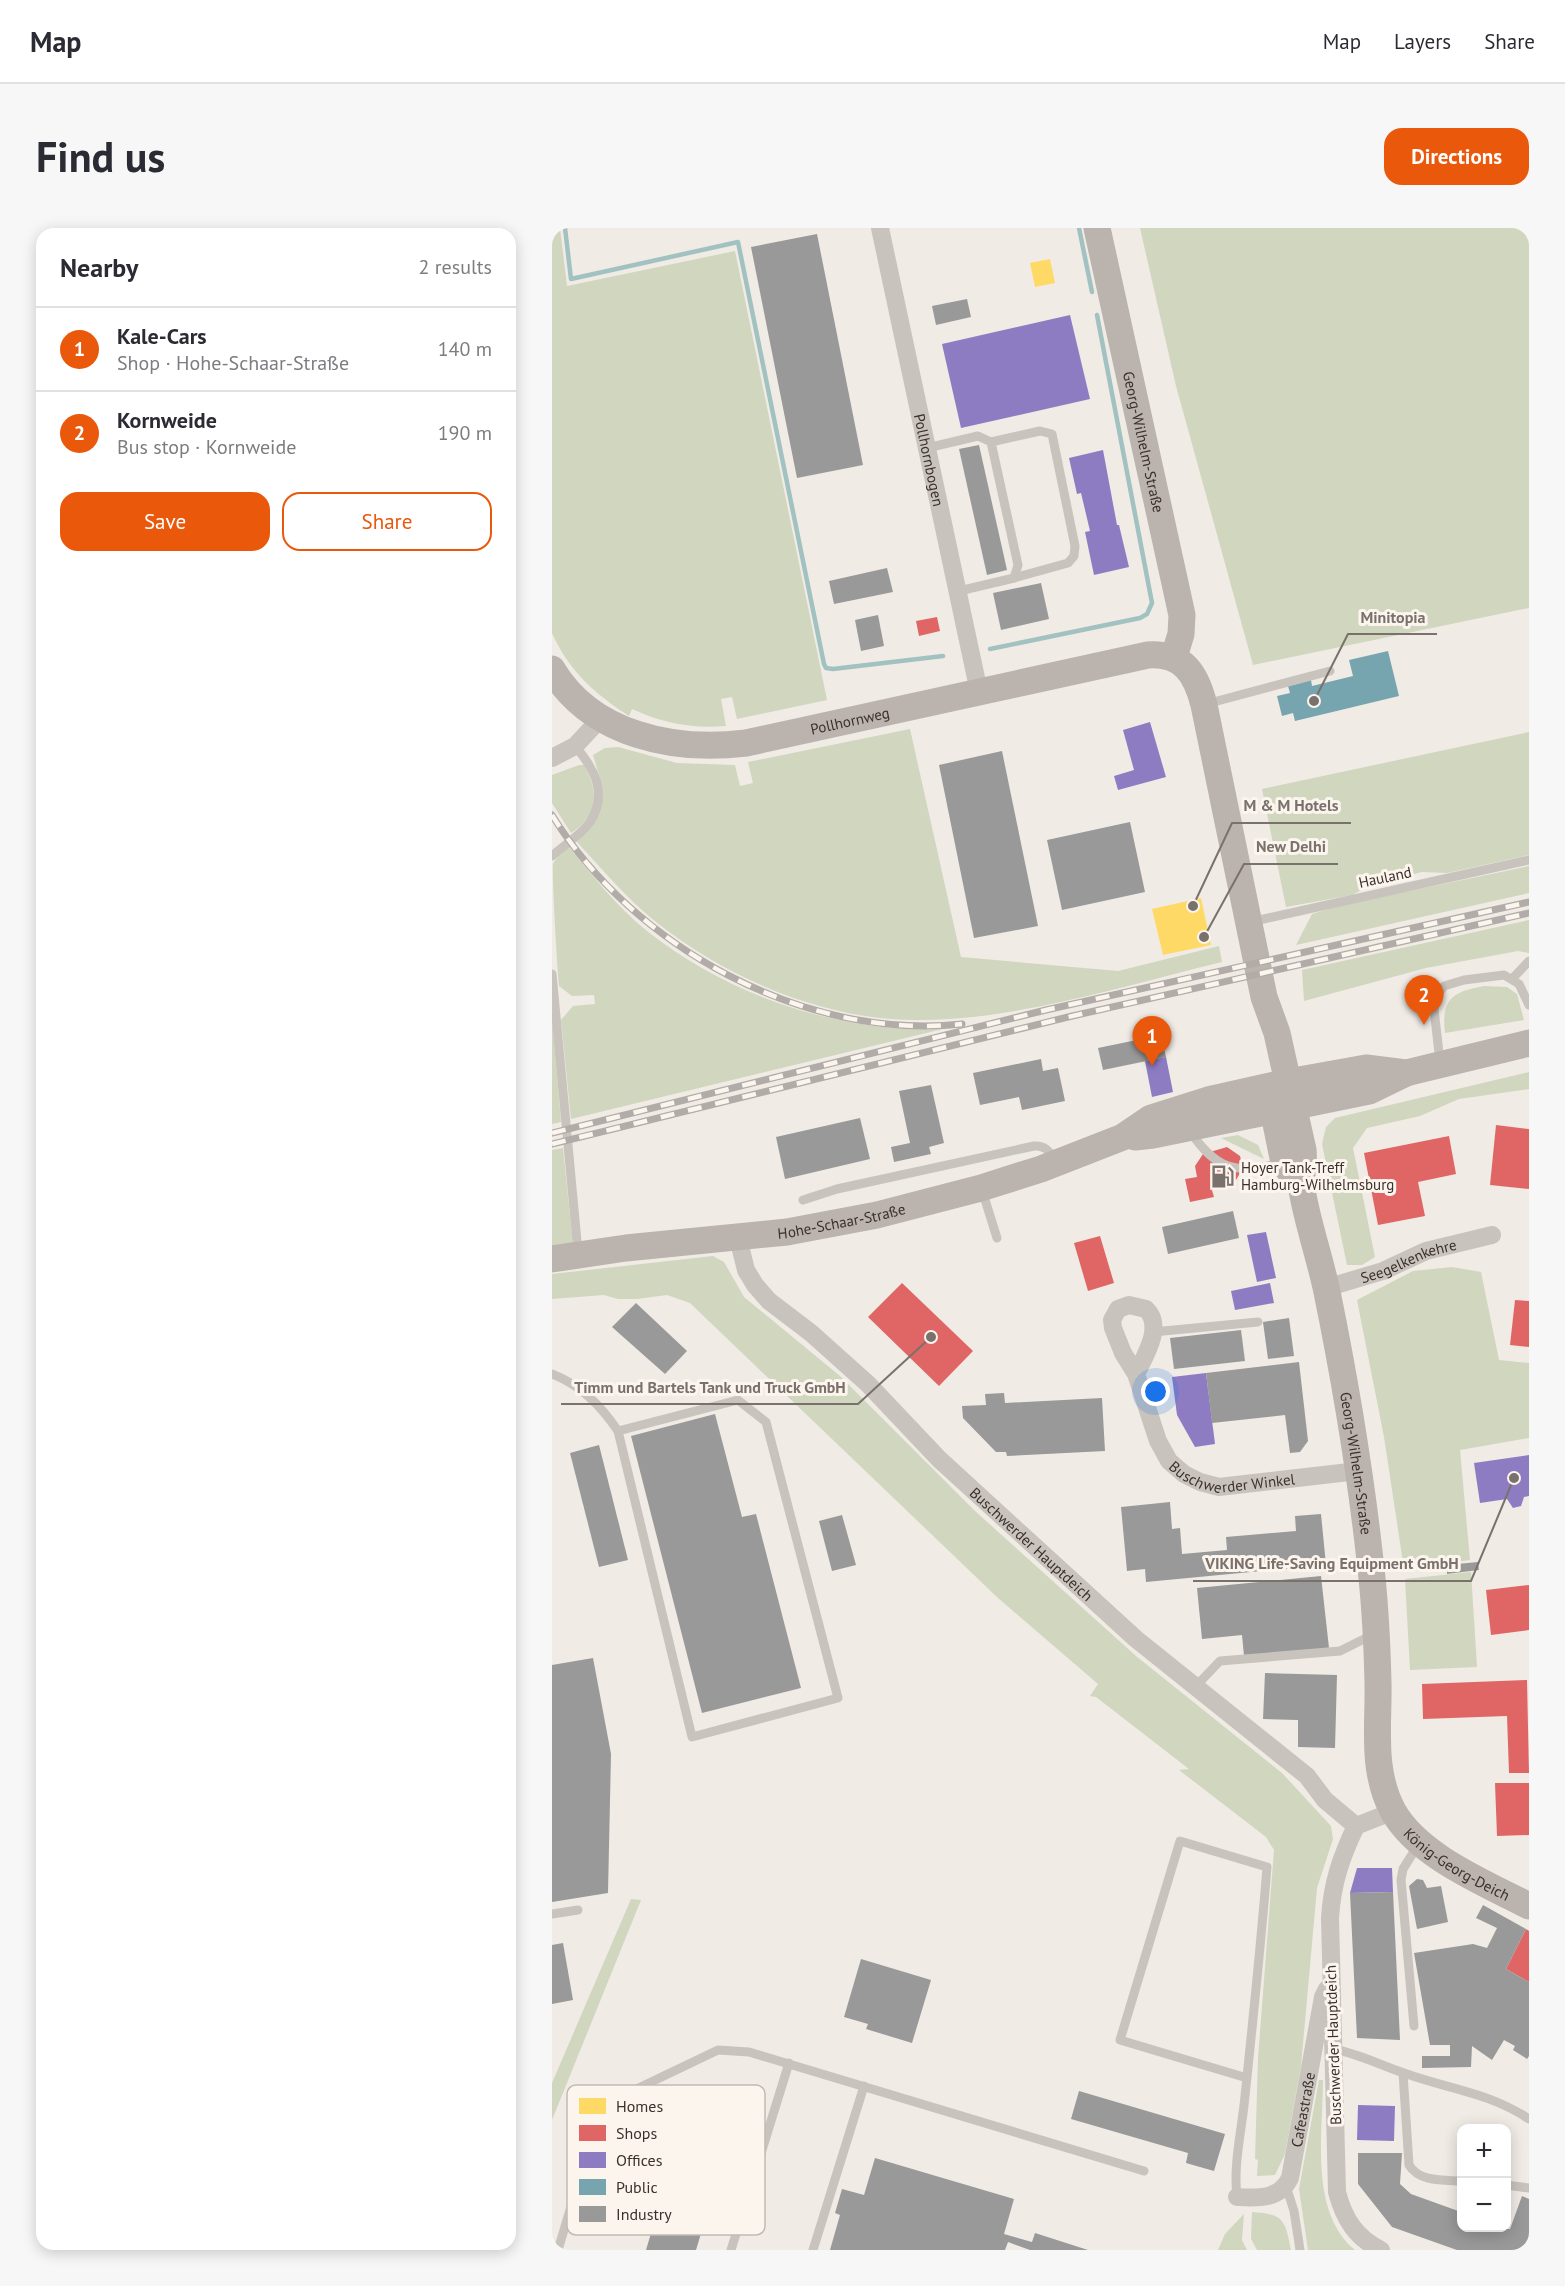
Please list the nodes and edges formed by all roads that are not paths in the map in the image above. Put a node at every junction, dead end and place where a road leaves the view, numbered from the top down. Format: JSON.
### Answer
{"nodes":[{"id":1,"x":880,"y":228,"type":"edge"},
{"id":2,"x":1097,"y":228,"type":"edge"},
{"id":3,"x":991,"y":442,"type":"junction"},
{"id":4,"x":927,"y":448,"type":"junction"},
{"id":5,"x":1014,"y":578,"type":"junction"},
{"id":6,"x":959,"y":591,"type":"junction"},
{"id":7,"x":1168,"y":656,"type":"junction"},
{"id":8,"x":552,"y":669,"type":"edge"},
{"id":9,"x":1330,"y":671,"type":"dead end"},
{"id":10,"x":979,"y":692,"type":"junction"},
{"id":11,"x":1204,"y":705,"type":"junction"},
{"id":12,"x":601,"y":718,"type":"junction"},
{"id":13,"x":575,"y":746,"type":"junction"},
{"id":14,"x":552,"y":758,"type":"edge"},
{"id":15,"x":552,"y":856,"type":"edge"},
{"id":16,"x":1529,"y":860,"type":"edge"},
{"id":17,"x":1248,"y":922,"type":"junction"},
{"id":18,"x":1529,"y":961,"type":"edge"},
{"id":19,"x":552,"y":974,"type":"edge"},
{"id":20,"x":1512,"y":979,"type":"junction"},
{"id":21,"x":1529,"y":1005,"type":"edge"},
{"id":22,"x":1529,"y":1043,"type":"edge"},
{"id":23,"x":1440,"y":1064,"type":"junction"},
{"id":24,"x":1281,"y":1096,"type":"junction"},
{"id":25,"x":1187,"y":1128,"type":"junction"},
{"id":26,"x":1123,"y":1137,"type":"junction"},
{"id":27,"x":1058,"y":1162,"type":"junction"},
{"id":28,"x":1284,"y":1163,"type":"junction"},
{"id":29,"x":981,"y":1188,"type":"junction"},
{"id":30,"x":1302,"y":1188,"type":"junction"},
{"id":31,"x":803,"y":1200,"type":"dead end"},
{"id":32,"x":1492,"y":1235,"type":"dead end"},
{"id":33,"x":738,"y":1238,"type":"junction"},
{"id":34,"x":996,"y":1238,"type":"dead end"},
{"id":35,"x":579,"y":1254,"type":"junction"},
{"id":36,"x":552,"y":1258,"type":"edge"},
{"id":37,"x":1326,"y":1288,"type":"junction"},
{"id":38,"x":1258,"y":1322,"type":"dead end"},
{"id":39,"x":1153,"y":1332,"type":"junction"},
{"id":40,"x":552,"y":1374,"type":"edge"},
{"id":41,"x":1136,"y":1374,"type":"junction"},
{"id":42,"x":618,"y":1431,"type":"junction"},
{"id":43,"x":1358,"y":1472,"type":"junction"},
{"id":44,"x":1377,"y":1633,"type":"junction"},
{"id":45,"x":1195,"y":1687,"type":"junction"},
{"id":46,"x":1394,"y":1811,"type":"junction"},
{"id":47,"x":1356,"y":1826,"type":"junction"},
{"id":48,"x":1420,"y":1843,"type":"junction"},
{"id":49,"x":1529,"y":1905,"type":"edge"},
{"id":50,"x":578,"y":1910,"type":"dead end"},
{"id":51,"x":552,"y":1914,"type":"edge"},
{"id":52,"x":1331,"y":1983,"type":"junction"},
{"id":53,"x":1414,"y":2026,"type":"dead end"},
{"id":54,"x":1334,"y":2049,"type":"junction"},
{"id":55,"x":789,"y":2064,"type":"junction"},
{"id":56,"x":1403,"y":2073,"type":"junction"},
{"id":57,"x":1247,"y":2078,"type":"junction"},
{"id":58,"x":645,"y":2085,"type":"edge"},
{"id":59,"x":864,"y":2086,"type":"junction"},
{"id":60,"x":1529,"y":2118,"type":"edge"},
{"id":61,"x":765,"y":2141,"type":"edge"},
{"id":62,"x":1144,"y":2171,"type":"dead end"},
{"id":63,"x":1457,"y":2181,"type":"edge"},
{"id":64,"x":1286,"y":2186,"type":"junction"},
{"id":65,"x":1511,"y":2186,"type":"edge"},
{"id":66,"x":1529,"y":2188,"type":"edge"},
{"id":67,"x":1237,"y":2197,"type":"joint"},
{"id":68,"x":567,"y":2220,"type":"edge"},
{"id":69,"x":736,"y":2235,"type":"edge"},
{"id":70,"x":558,"y":2250,"type":"edge"},
{"id":71,"x":731,"y":2250,"type":"edge"},
{"id":72,"x":813,"y":2250,"type":"edge"},
{"id":73,"x":1300,"y":2250,"type":"edge"},
{"id":74,"x":1381,"y":2250,"type":"edge"}],
"edges":[{"from":1,"to":4,"type":"street","name":"Pollhornbogen"},
{"from":2,"to":7,"type":"main road","name":"Georg-Wilhelm-Straße"},
{"from":3,"to":4,"type":"lane"},
{"from":3,"to":5,"type":"lane"},
{"from":3,"to":5,"type":"lane"},
{"from":4,"to":6,"type":"street","name":"Pollhornbogen"},
{"from":5,"to":6,"type":"lane"},
{"from":6,"to":10,"type":"street","name":"Pollhornbogen"},
{"from":7,"to":10,"type":"main road","name":"Pollhornweg"},
{"from":7,"to":11,"type":"main road","name":"Georg-Wilhelm-Straße"},
{"from":8,"to":12,"type":"main road","name":"Pollhornweg"},
{"from":9,"to":11,"type":"lane"},
{"from":10,"to":12,"type":"main road","name":"Pollhornweg"},
{"from":11,"to":17,"type":"main road","name":"Georg-Wilhelm-Straße"},
{"from":12,"to":13,"type":"street"},
{"from":13,"to":14,"type":"street"},
{"from":13,"to":15,"type":"lane"},
{"from":16,"to":17,"type":"lane","name":"Hauland"},
{"from":17,"to":24,"type":"main road","name":"Georg-Wilhelm-Straße"},
{"from":18,"to":20,"type":"lane"},
{"from":19,"to":35,"type":"lane"},
{"from":20,"to":21,"type":"lane"},
{"from":20,"to":23,"type":"lane"},
{"from":22,"to":23,"type":"main road"},
{"from":23,"to":24,"type":"main road"},
{"from":24,"to":25,"type":"main road","name":"Hohe-Schaar-Straße"},
{"from":24,"to":26,"type":"main road","name":"Hohe-Schaar-Straße"},
{"from":24,"to":28,"type":"main road","name":"Georg-Wilhelm-Straße"},
{"from":24,"to":30,"type":"main road","name":"Georg-Wilhelm-Straße"},
{"from":25,"to":26,"type":"main road","name":"Hohe-Schaar-Straße"},
{"from":25,"to":28,"type":"lane"},
{"from":26,"to":27,"type":"main road","name":"Hohe-Schaar-Straße"},
{"from":27,"to":29,"type":"main road","name":"Hohe-Schaar-Straße"},
{"from":27,"to":31,"type":"lane"},
{"from":28,"to":30,"type":"main road","name":"Georg-Wilhelm-Straße"},
{"from":29,"to":33,"type":"main road","name":"Hohe-Schaar-Straße"},
{"from":29,"to":34,"type":"lane"},
{"from":30,"to":37,"type":"main road","name":"Georg-Wilhelm-Straße"},
{"from":32,"to":37,"type":"street","name":"Seegelkenkehre"},
{"from":33,"to":35,"type":"main road","name":"Hohe-Schaar-Straße"},
{"from":33,"to":45,"type":"street","name":"Buschwerder Hauptdeich"},
{"from":35,"to":36,"type":"main road","name":"Hohe-Schaar-Straße"},
{"from":37,"to":43,"type":"main road","name":"Georg-Wilhelm-Straße"},
{"from":38,"to":39,"type":"lane"},
{"from":39,"to":41,"type":"street"},
{"from":39,"to":41,"type":"street","name":"Buschwerder Winkel"},
{"from":40,"to":42,"type":"lane"},
{"from":41,"to":43,"type":"street","name":"Buschwerder Winkel"},
{"from":42,"to":42,"type":"lane"},
{"from":43,"to":44,"type":"main road","name":"Georg-Wilhelm-Straße"},
{"from":44,"to":45,"type":"lane"},
{"from":44,"to":46,"type":"main road","name":"Georg-Wilhelm-Straße"},
{"from":45,"to":47,"type":"street","name":"Buschwerder Hauptdeich"},
{"from":46,"to":47,"type":"street"},
{"from":46,"to":48,"type":"main road","name":"König-Georg-Deich"},
{"from":47,"to":52,"type":"street","name":"Buschwerder Hauptdeich"},
{"from":48,"to":49,"type":"main road","name":"König-Georg-Deich"},
{"from":48,"to":53,"type":"lane"},
{"from":50,"to":51,"type":"lane"},
{"from":52,"to":54,"type":"street","name":"Buschwerder Hauptdeich"},
{"from":52,"to":64,"type":"street","name":"Cafeastraße"},
{"from":54,"to":56,"type":"lane"},
{"from":54,"to":74,"type":"street","name":"Buschwerder Hauptdeich"},
{"from":55,"to":58,"type":"lane"},
{"from":55,"to":59,"type":"lane"},
{"from":55,"to":61,"type":"lane"},
{"from":56,"to":60,"type":"lane"},
{"from":56,"to":63,"type":"lane"},
{"from":57,"to":57,"type":"lane"},
{"from":57,"to":67,"type":"lane"},
{"from":59,"to":62,"type":"lane"},
{"from":59,"to":72,"type":"lane"},
{"from":64,"to":67,"type":"street"},
{"from":64,"to":73,"type":"lane"},
{"from":65,"to":66,"type":"lane"},
{"from":68,"to":70,"type":"lane"},
{"from":69,"to":71,"type":"lane"}]}
